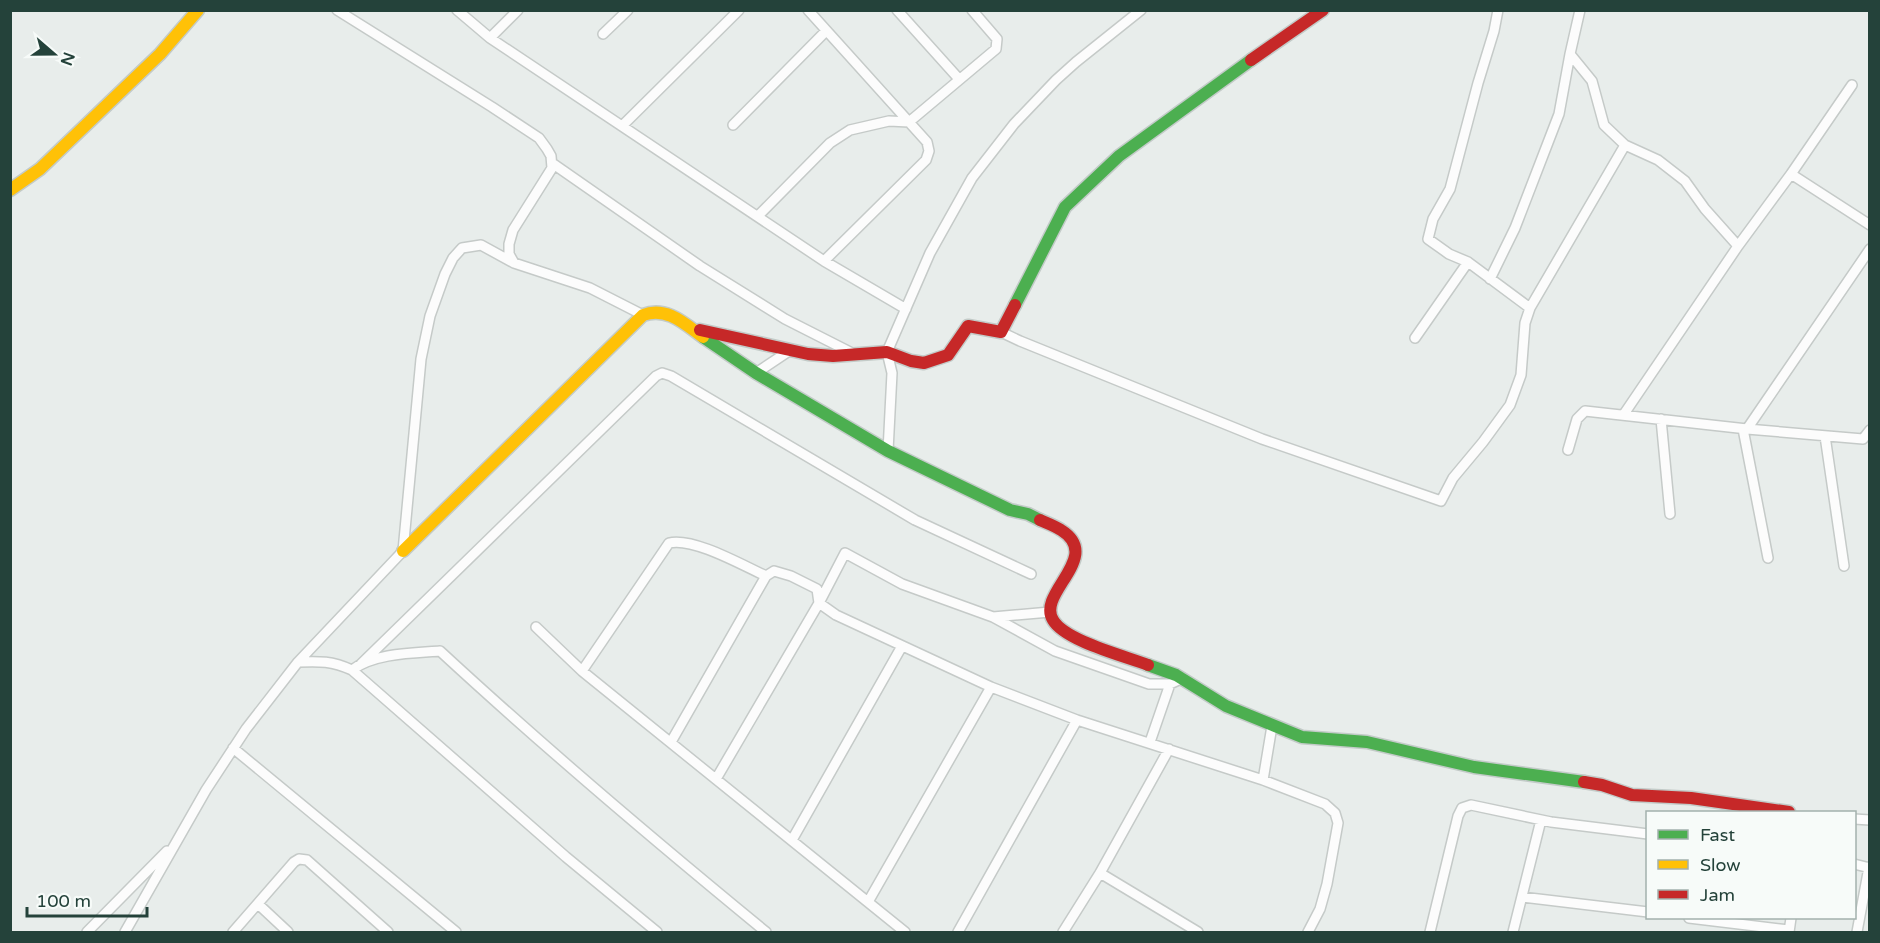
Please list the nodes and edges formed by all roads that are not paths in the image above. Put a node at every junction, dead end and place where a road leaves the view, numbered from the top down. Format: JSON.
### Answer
{"nodes":[{"id":1,"x":198,"y":10,"type":"edge"},
{"id":2,"x":337,"y":10,"type":"edge"},
{"id":3,"x":457,"y":10,"type":"edge"},
{"id":4,"x":518,"y":10,"type":"edge"},
{"id":5,"x":628,"y":10,"type":"edge"},
{"id":6,"x":738,"y":10,"type":"edge"},
{"id":7,"x":808,"y":10,"type":"edge"},
{"id":8,"x":897,"y":10,"type":"edge"},
{"id":9,"x":972,"y":10,"type":"edge"},
{"id":10,"x":1141,"y":10,"type":"edge"},
{"id":11,"x":1323,"y":10,"type":"edge"},
{"id":12,"x":1498,"y":10,"type":"edge"},
{"id":13,"x":1580,"y":10,"type":"edge"},
{"id":14,"x":826,"y":31,"type":"junction"},
{"id":15,"x":603,"y":34,"type":"dead end"},
{"id":16,"x":490,"y":38,"type":"junction"},
{"id":17,"x":1570,"y":54,"type":"junction"},
{"id":18,"x":959,"y":79,"type":"junction"},
{"id":19,"x":1852,"y":85,"type":"dead end"},
{"id":20,"x":909,"y":122,"type":"junction"},
{"id":21,"x":732,"y":125,"type":"dead end"},
{"id":22,"x":622,"y":126,"type":"junction"},
{"id":23,"x":1625,"y":145,"type":"junction"},
{"id":24,"x":552,"y":163,"type":"junction"},
{"id":25,"x":1791,"y":174,"type":"junction"},
{"id":26,"x":10,"y":190,"type":"edge"},
{"id":27,"x":758,"y":216,"type":"junction"},
{"id":28,"x":1869,"y":225,"type":"edge"},
{"id":29,"x":1738,"y":246,"type":"junction"},
{"id":30,"x":1869,"y":249,"type":"edge"},
{"id":31,"x":824,"y":261,"type":"junction"},
{"id":32,"x":1468,"y":262,"type":"junction"},
{"id":33,"x":514,"y":263,"type":"junction"},
{"id":34,"x":1490,"y":279,"type":"junction"},
{"id":35,"x":1530,"y":308,"type":"junction"},
{"id":36,"x":906,"y":309,"type":"junction"},
{"id":37,"x":643,"y":315,"type":"junction"},
{"id":38,"x":693,"y":328,"type":"junction"},
{"id":39,"x":1001,"y":332,"type":"junction"},
{"id":40,"x":1415,"y":338,"type":"dead end"},
{"id":41,"x":789,"y":351,"type":"junction"},
{"id":42,"x":887,"y":352,"type":"junction"},
{"id":43,"x":856,"y":355,"type":"junction"},
{"id":44,"x":756,"y":373,"type":"junction"},
{"id":45,"x":1624,"y":414,"type":"junction"},
{"id":46,"x":1661,"y":419,"type":"junction"},
{"id":47,"x":1745,"y":429,"type":"junction"},
{"id":48,"x":1869,"y":430,"type":"edge"},
{"id":49,"x":1825,"y":436,"type":"junction"},
{"id":50,"x":1866,"y":440,"type":"edge"},
{"id":51,"x":1568,"y":450,"type":"dead end"},
{"id":52,"x":888,"y":451,"type":"junction"},
{"id":53,"x":1670,"y":514,"type":"dead end"},
{"id":54,"x":403,"y":551,"type":"junction"},
{"id":55,"x":1768,"y":558,"type":"dead end"},
{"id":56,"x":1844,"y":566,"type":"dead end"},
{"id":57,"x":1031,"y":574,"type":"dead end"},
{"id":58,"x":766,"y":576,"type":"junction"},
{"id":59,"x":819,"y":603,"type":"junction"},
{"id":60,"x":1050,"y":612,"type":"junction"},
{"id":61,"x":993,"y":617,"type":"junction"},
{"id":62,"x":536,"y":627,"type":"dead end"},
{"id":63,"x":902,"y":646,"type":"junction"},
{"id":64,"x":298,"y":662,"type":"junction"},
{"id":65,"x":361,"y":663,"type":"junction"},
{"id":66,"x":352,"y":670,"type":"junction"},
{"id":67,"x":582,"y":670,"type":"junction"},
{"id":68,"x":1183,"y":678,"type":"junction"},
{"id":69,"x":1170,"y":684,"type":"junction"},
{"id":70,"x":991,"y":687,"type":"junction"},
{"id":71,"x":1077,"y":720,"type":"junction"},
{"id":72,"x":1272,"y":726,"type":"junction"},
{"id":73,"x":671,"y":742,"type":"junction"},
{"id":74,"x":1150,"y":742,"type":"junction"},
{"id":75,"x":233,"y":748,"type":"junction"},
{"id":76,"x":1169,"y":749,"type":"junction"},
{"id":77,"x":716,"y":779,"type":"junction"},
{"id":78,"x":1263,"y":780,"type":"junction"},
{"id":79,"x":1776,"y":811,"type":"edge"},
{"id":80,"x":1541,"y":820,"type":"junction"},
{"id":81,"x":1646,"y":834,"type":"edge"},
{"id":82,"x":177,"y":840,"type":"junction"},
{"id":83,"x":792,"y":840,"type":"junction"},
{"id":84,"x":1869,"y":868,"type":"edge"},
{"id":85,"x":1100,"y":873,"type":"junction"},
{"id":86,"x":1522,"y":897,"type":"junction"},
{"id":87,"x":868,"y":902,"type":"junction"},
{"id":88,"x":258,"y":904,"type":"junction"},
{"id":89,"x":1646,"y":912,"type":"edge"},
{"id":90,"x":1697,"y":919,"type":"edge"},
{"id":91,"x":1789,"y":931,"type":"edge"},
{"id":92,"x":87,"y":933,"type":"edge"},
{"id":93,"x":125,"y":933,"type":"edge"},
{"id":94,"x":232,"y":933,"type":"edge"},
{"id":95,"x":288,"y":933,"type":"edge"},
{"id":96,"x":388,"y":933,"type":"edge"},
{"id":97,"x":456,"y":933,"type":"edge"},
{"id":98,"x":657,"y":933,"type":"edge"},
{"id":99,"x":766,"y":933,"type":"edge"},
{"id":100,"x":905,"y":933,"type":"edge"},
{"id":101,"x":958,"y":933,"type":"edge"},
{"id":102,"x":1063,"y":933,"type":"edge"},
{"id":103,"x":1198,"y":933,"type":"edge"},
{"id":104,"x":1308,"y":933,"type":"edge"},
{"id":105,"x":1430,"y":933,"type":"edge"},
{"id":106,"x":1513,"y":933,"type":"edge"},
{"id":107,"x":1857,"y":933,"type":"edge"}],
"edges":[{"from":1,"to":26,"type":"street"},
{"from":2,"to":24,"type":"street"},
{"from":3,"to":16,"type":"street"},
{"from":4,"to":16,"type":"street"},
{"from":5,"to":15,"type":"street"},
{"from":6,"to":22,"type":"street"},
{"from":7,"to":14,"type":"street"},
{"from":8,"to":18,"type":"street"},
{"from":9,"to":18,"type":"street"},
{"from":10,"to":36,"type":"street"},
{"from":11,"to":39,"type":"street"},
{"from":12,"to":32,"type":"street"},
{"from":13,"to":17,"type":"street"},
{"from":14,"to":20,"type":"street"},
{"from":14,"to":21,"type":"street"},
{"from":16,"to":22,"type":"street"},
{"from":17,"to":23,"type":"street"},
{"from":17,"to":34,"type":"street"},
{"from":18,"to":20,"type":"street"},
{"from":19,"to":25,"type":"street"},
{"from":20,"to":27,"type":"street"},
{"from":20,"to":31,"type":"street"},
{"from":22,"to":27,"type":"street"},
{"from":23,"to":29,"type":"street"},
{"from":23,"to":35,"type":"street"},
{"from":24,"to":33,"type":"street"},
{"from":24,"to":43,"type":"street"},
{"from":25,"to":28,"type":"street"},
{"from":25,"to":29,"type":"street"},
{"from":27,"to":31,"type":"street"},
{"from":29,"to":45,"type":"street"},
{"from":30,"to":47,"type":"street"},
{"from":31,"to":36,"type":"street"},
{"from":32,"to":34,"type":"street"},
{"from":32,"to":40,"type":"street"},
{"from":33,"to":37,"type":"street"},
{"from":33,"to":54,"type":"street"},
{"from":34,"to":35,"type":"street"},
{"from":35,"to":39,"type":"street"},
{"from":36,"to":42,"type":"street"},
{"from":37,"to":38,"type":"street"},
{"from":37,"to":54,"type":"street"},
{"from":38,"to":41,"type":"street"},
{"from":38,"to":44,"type":"street"},
{"from":39,"to":42,"type":"street"},
{"from":41,"to":43,"type":"street"},
{"from":41,"to":44,"type":"street"},
{"from":42,"to":43,"type":"street"},
{"from":42,"to":52,"type":"street"},
{"from":44,"to":52,"type":"street"},
{"from":45,"to":46,"type":"street"},
{"from":45,"to":51,"type":"street"},
{"from":46,"to":47,"type":"street"},
{"from":46,"to":53,"type":"street"},
{"from":47,"to":49,"type":"street"},
{"from":47,"to":55,"type":"street"},
{"from":48,"to":50,"type":"street"},
{"from":49,"to":50,"type":"street"},
{"from":49,"to":56,"type":"street"},
{"from":52,"to":60,"type":"street"},
{"from":54,"to":64,"type":"street"},
{"from":57,"to":65,"type":"street"},
{"from":58,"to":59,"type":"street"},
{"from":58,"to":67,"type":"street"},
{"from":58,"to":73,"type":"street"},
{"from":59,"to":61,"type":"street"},
{"from":59,"to":63,"type":"street"},
{"from":59,"to":77,"type":"street"},
{"from":60,"to":61,"type":"street"},
{"from":60,"to":68,"type":"street"},
{"from":61,"to":69,"type":"street"},
{"from":62,"to":67,"type":"street"},
{"from":63,"to":70,"type":"street"},
{"from":63,"to":83,"type":"street"},
{"from":64,"to":66,"type":"street"},
{"from":64,"to":75,"type":"street"},
{"from":65,"to":66,"type":"street"},
{"from":65,"to":99,"type":"street"},
{"from":66,"to":98,"type":"street"},
{"from":67,"to":73,"type":"street"},
{"from":68,"to":69,"type":"street"},
{"from":68,"to":72,"type":"street"},
{"from":69,"to":74,"type":"street"},
{"from":70,"to":71,"type":"street"},
{"from":70,"to":87,"type":"street"},
{"from":71,"to":74,"type":"street"},
{"from":71,"to":101,"type":"street"},
{"from":72,"to":78,"type":"street"},
{"from":72,"to":79,"type":"street"},
{"from":73,"to":77,"type":"street"},
{"from":74,"to":76,"type":"street"},
{"from":75,"to":82,"type":"street"},
{"from":75,"to":97,"type":"street"},
{"from":76,"to":78,"type":"street"},
{"from":76,"to":85,"type":"street"},
{"from":77,"to":83,"type":"street"},
{"from":78,"to":104,"type":"street"},
{"from":80,"to":81,"type":"street"},
{"from":80,"to":86,"type":"street"},
{"from":80,"to":105,"type":"street"},
{"from":82,"to":92,"type":"street"},
{"from":82,"to":93,"type":"street"},
{"from":83,"to":87,"type":"street"},
{"from":84,"to":107,"type":"street"},
{"from":85,"to":102,"type":"street"},
{"from":85,"to":103,"type":"street"},
{"from":86,"to":89,"type":"street"},
{"from":86,"to":106,"type":"street"},
{"from":87,"to":100,"type":"street"},
{"from":88,"to":94,"type":"street"},
{"from":88,"to":95,"type":"street"},
{"from":88,"to":96,"type":"street"},
{"from":90,"to":91,"type":"street"}]}
